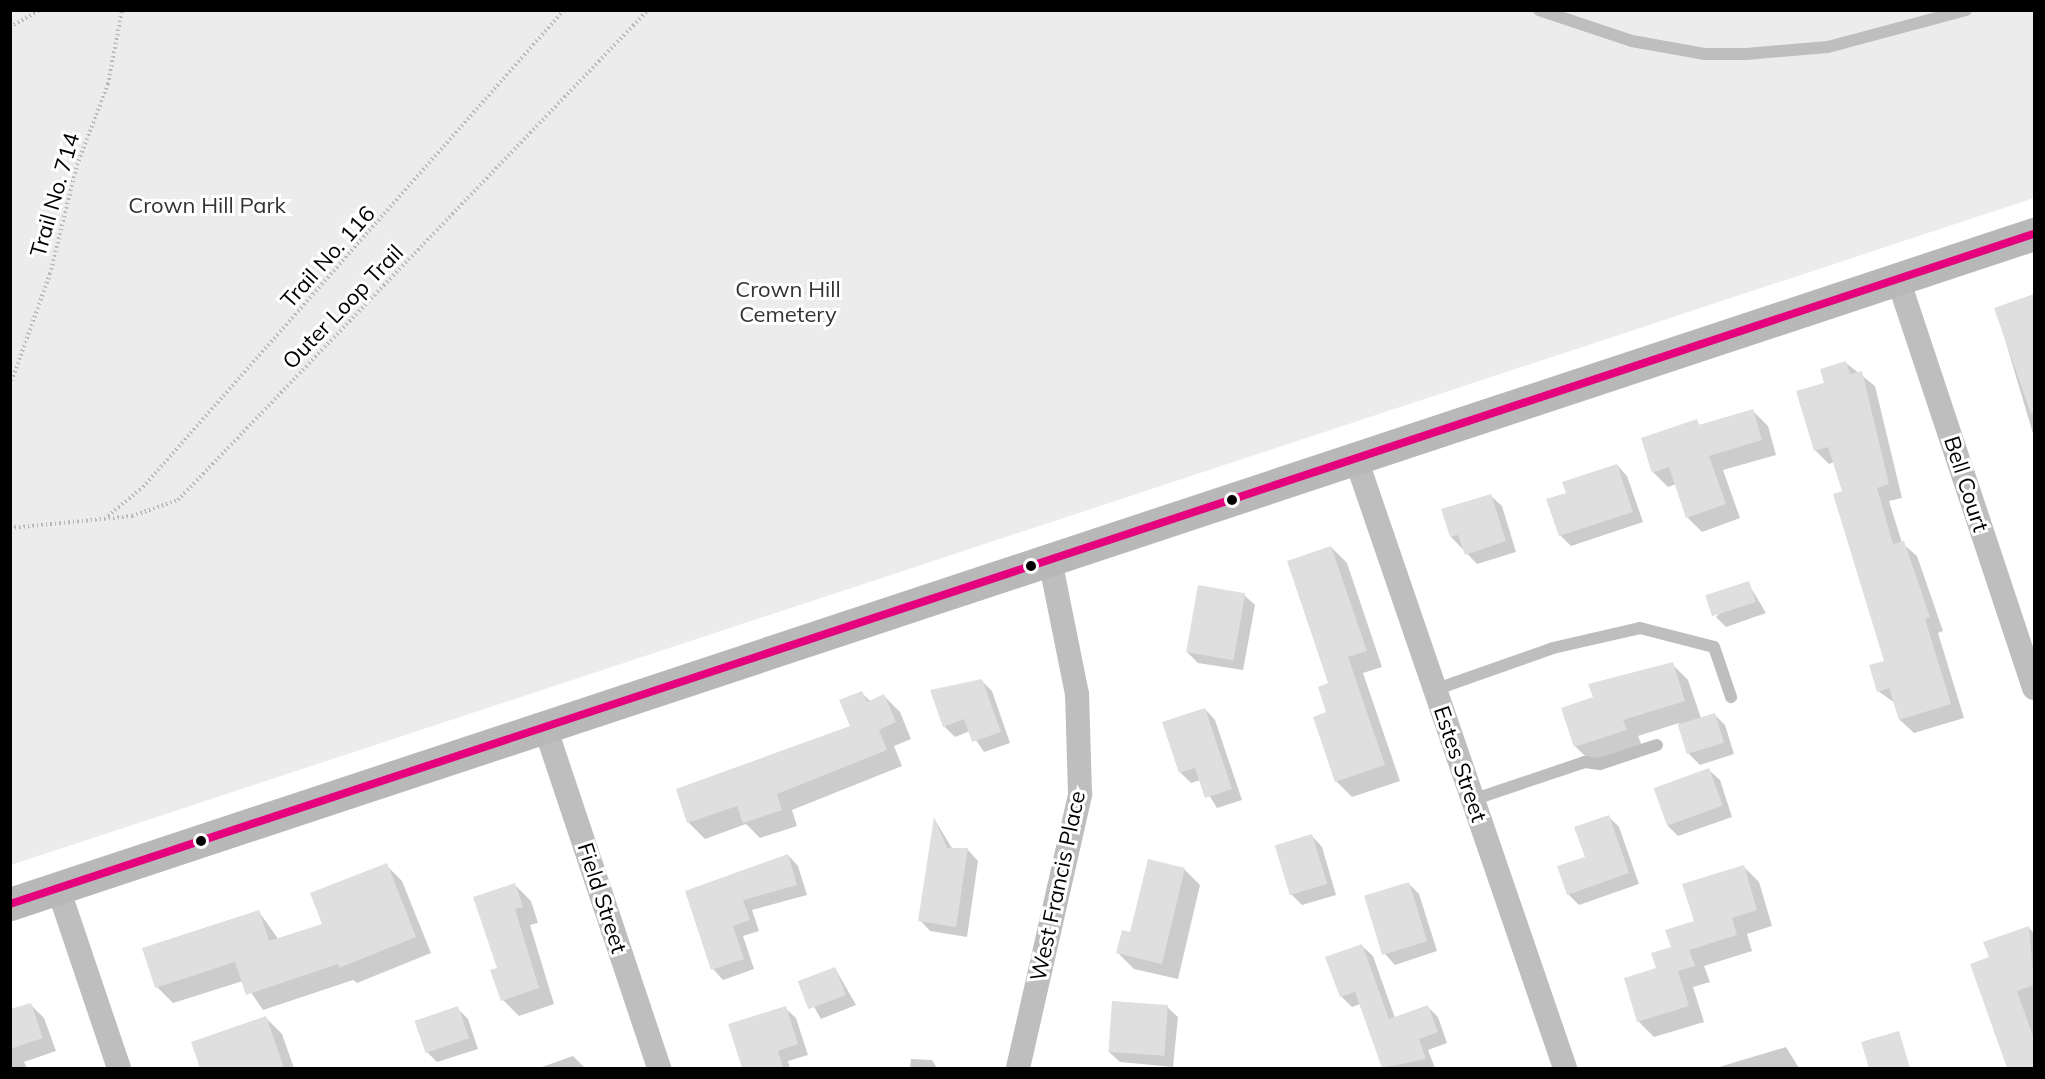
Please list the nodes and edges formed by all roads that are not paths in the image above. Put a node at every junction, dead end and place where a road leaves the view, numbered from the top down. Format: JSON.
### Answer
{"nodes":[{"id":1,"x":1539,"y":10,"type":"edge"},
{"id":2,"x":1966,"y":10,"type":"edge"},
{"id":3,"x":2034,"y":234,"type":"edge"},
{"id":4,"x":1898,"y":279,"type":"junction"},
{"id":5,"x":1356,"y":459,"type":"junction"},
{"id":6,"x":1050,"y":560,"type":"junction"},
{"id":7,"x":2034,"y":688,"type":"edge"},
{"id":8,"x":1434,"y":690,"type":"junction"},
{"id":9,"x":1731,"y":698,"type":"dead end"},
{"id":10,"x":545,"y":727,"type":"junction"},
{"id":11,"x":1657,"y":745,"type":"dead end"},
{"id":12,"x":1472,"y":800,"type":"junction"},
{"id":13,"x":58,"y":888,"type":"junction"},
{"id":14,"x":10,"y":904,"type":"edge"},
{"id":15,"x":119,"y":1068,"type":"edge"},
{"id":16,"x":659,"y":1068,"type":"edge"},
{"id":17,"x":1018,"y":1068,"type":"edge"},
{"id":18,"x":1565,"y":1068,"type":"edge"}],
"edges":[{"from":1,"to":2,"type":"lane"},
{"from":3,"to":4,"type":"street"},
{"from":4,"to":5,"type":"street"},
{"from":4,"to":7,"type":"street","name":"Bell Court"},
{"from":5,"to":6,"type":"street"},
{"from":5,"to":8,"type":"street","name":"Estes Street"},
{"from":6,"to":10,"type":"street"},
{"from":6,"to":17,"type":"street","name":"West Francis Place"},
{"from":8,"to":9,"type":"lane"},
{"from":8,"to":12,"type":"street","name":"Estes Street"},
{"from":10,"to":13,"type":"street"},
{"from":10,"to":16,"type":"street","name":"Field Street"},
{"from":11,"to":12,"type":"lane"},
{"from":12,"to":18,"type":"street","name":"Estes Street"},
{"from":13,"to":14,"type":"street"},
{"from":13,"to":15,"type":"street"}]}
